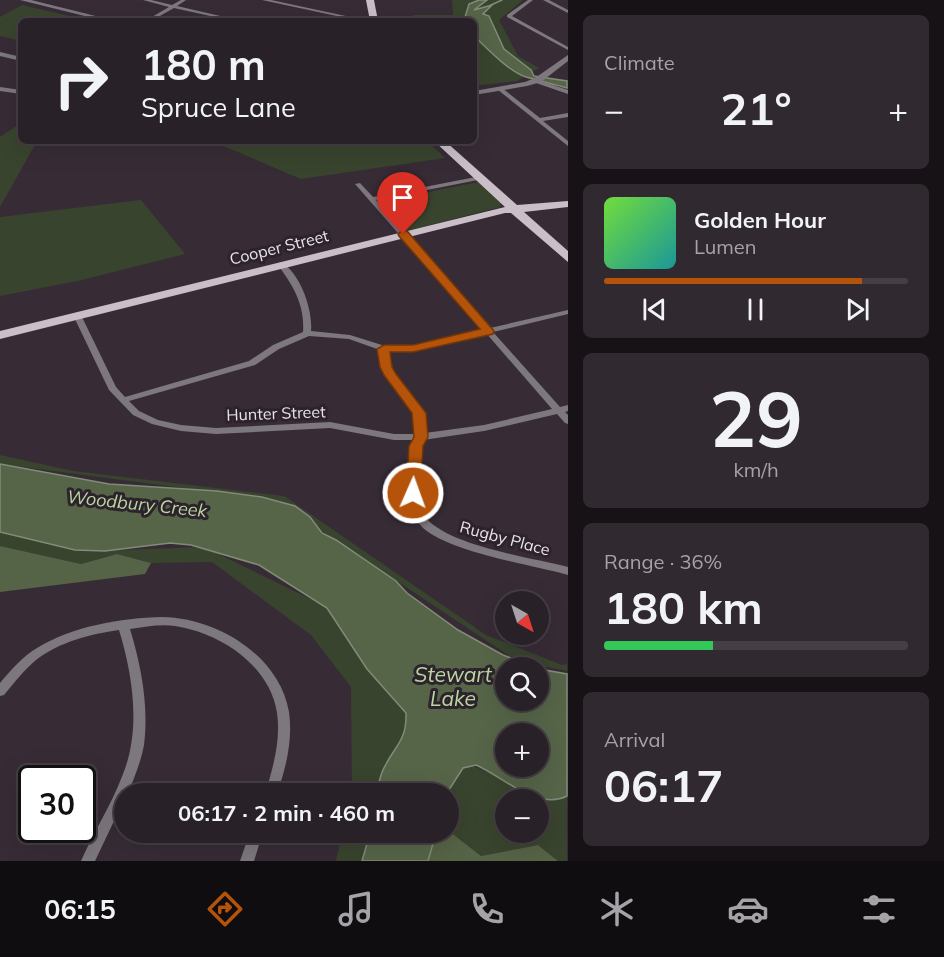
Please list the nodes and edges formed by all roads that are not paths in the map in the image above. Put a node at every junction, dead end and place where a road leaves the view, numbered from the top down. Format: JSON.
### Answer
{"nodes":[{"id":1,"x":22,"y":0,"type":"edge"},
{"id":2,"x":145,"y":0,"type":"edge"},
{"id":3,"x":184,"y":0,"type":"edge"},
{"id":4,"x":264,"y":0,"type":"edge"},
{"id":5,"x":368,"y":0,"type":"edge"},
{"id":6,"x":531,"y":0,"type":"edge"},
{"id":7,"x":545,"y":0,"type":"edge"},
{"id":8,"x":174,"y":6,"type":"junction"},
{"id":9,"x":567,"y":12,"type":"edge"},
{"id":10,"x":100,"y":18,"type":"edge"},
{"id":11,"x":152,"y":18,"type":"edge"},
{"id":12,"x":227,"y":18,"type":"edge"},
{"id":13,"x":352,"y":18,"type":"edge"},
{"id":14,"x":373,"y":18,"type":"edge"},
{"id":15,"x":567,"y":50,"type":"edge"},
{"id":16,"x":0,"y":54,"type":"edge"},
{"id":17,"x":567,"y":57,"type":"edge"},
{"id":18,"x":18,"y":58,"type":"edge"},
{"id":19,"x":538,"y":79,"type":"junction"},
{"id":20,"x":0,"y":89,"type":"edge"},
{"id":21,"x":501,"y":89,"type":"junction"},
{"id":22,"x":18,"y":92,"type":"edge"},
{"id":23,"x":567,"y":92,"type":"edge"},
{"id":24,"x":477,"y":93,"type":"edge"},
{"id":25,"x":567,"y":115,"type":"edge"},
{"id":26,"x":539,"y":120,"type":"junction"},
{"id":27,"x":442,"y":144,"type":"edge"},
{"id":28,"x":567,"y":144,"type":"edge"},
{"id":29,"x":481,"y":178,"type":"junction"},
{"id":30,"x":358,"y":184,"type":"dead end"},
{"id":31,"x":373,"y":199,"type":"junction"},
{"id":32,"x":567,"y":204,"type":"edge"},
{"id":33,"x":513,"y":208,"type":"junction"},
{"id":34,"x":403,"y":234,"type":"junction"},
{"id":35,"x":567,"y":258,"type":"edge"},
{"id":36,"x":281,"y":264,"type":"junction"},
{"id":37,"x":567,"y":312,"type":"edge"},
{"id":38,"x":78,"y":315,"type":"junction"},
{"id":39,"x":488,"y":331,"type":"junction"},
{"id":40,"x":307,"y":333,"type":"junction"},
{"id":41,"x":0,"y":334,"type":"edge"},
{"id":42,"x":384,"y":349,"type":"junction"},
{"id":43,"x":123,"y":400,"type":"junction"},
{"id":44,"x":563,"y":409,"type":"edge"},
{"id":45,"x":567,"y":421,"type":"edge"},
{"id":46,"x":421,"y":437,"type":"junction"},
{"id":47,"x":567,"y":571,"type":"edge"},
{"id":48,"x":123,"y":625,"type":"junction"},
{"id":49,"x":0,"y":692,"type":"edge"},
{"id":50,"x":275,"y":783,"type":"edge"},
{"id":51,"x":253,"y":843,"type":"edge"},
{"id":52,"x":88,"y":861,"type":"edge"},
{"id":53,"x":247,"y":861,"type":"edge"}],
"edges":[{"from":1,"to":10,"type":"street"},
{"from":2,"to":8,"type":"street"},
{"from":3,"to":8,"type":"street"},
{"from":4,"to":13,"type":"street"},
{"from":5,"to":14,"type":"main road"},
{"from":6,"to":15,"type":"street"},
{"from":7,"to":9,"type":"street"},
{"from":8,"to":11,"type":"street"},
{"from":8,"to":12,"type":"street"},
{"from":16,"to":18,"type":"street"},
{"from":17,"to":19,"type":"street"},
{"from":19,"to":21,"type":"street"},
{"from":19,"to":23,"type":"street"},
{"from":20,"to":22,"type":"street"},
{"from":21,"to":24,"type":"street"},
{"from":21,"to":26,"type":"street"},
{"from":25,"to":26,"type":"street"},
{"from":26,"to":28,"type":"street"},
{"from":27,"to":29,"type":"main road"},
{"from":29,"to":31,"type":"street"},
{"from":29,"to":33,"type":"main road"},
{"from":30,"to":31,"type":"street"},
{"from":31,"to":34,"type":"street"},
{"from":32,"to":33,"type":"main road","name":"Cooper Street"},
{"from":33,"to":34,"type":"main road","name":"Cooper Street"},
{"from":33,"to":35,"type":"main road"},
{"from":34,"to":36,"type":"main road","name":"Cooper Street"},
{"from":34,"to":39,"type":"street"},
{"from":36,"to":38,"type":"main road","name":"Cooper Street"},
{"from":36,"to":40,"type":"street"},
{"from":37,"to":39,"type":"street"},
{"from":38,"to":41,"type":"main road","name":"Cooper Street"},
{"from":38,"to":43,"type":"street","name":"Hunter Street"},
{"from":39,"to":42,"type":"street"},
{"from":39,"to":44,"type":"street"},
{"from":40,"to":42,"type":"street"},
{"from":40,"to":43,"type":"street"},
{"from":42,"to":46,"type":"street","name":"Rugby Place"},
{"from":43,"to":46,"type":"street","name":"Hunter Street"},
{"from":44,"to":45,"type":"street"},
{"from":44,"to":46,"type":"street","name":"Hunter Street"},
{"from":46,"to":47,"type":"street","name":"Rugby Place"},
{"from":48,"to":49,"type":"street"},
{"from":48,"to":50,"type":"street"},
{"from":48,"to":52,"type":"street"},
{"from":51,"to":53,"type":"street"}]}
